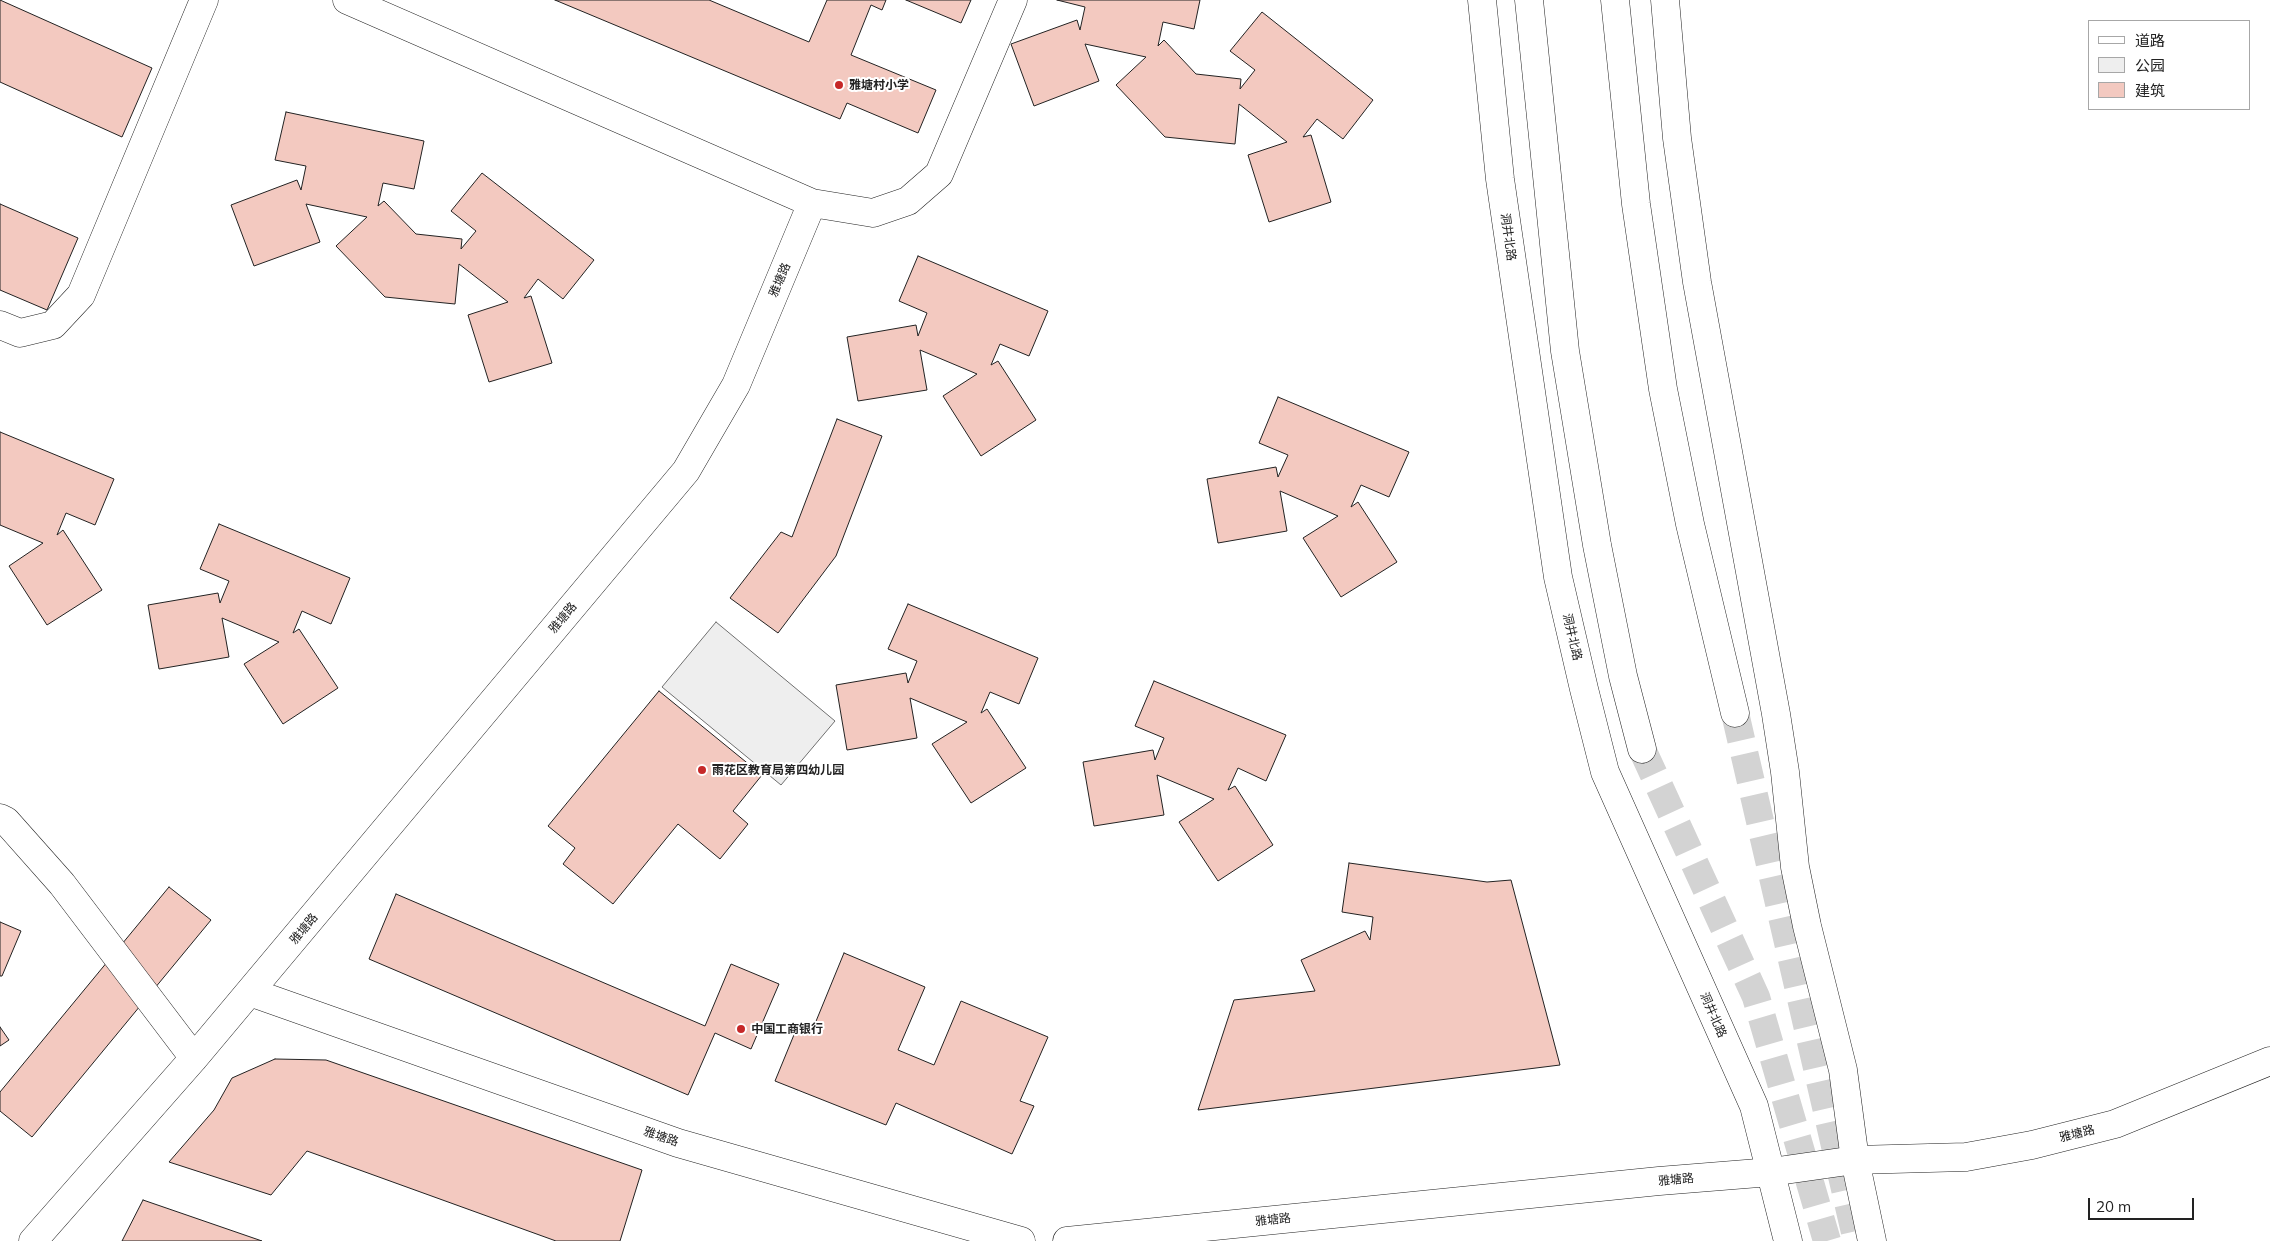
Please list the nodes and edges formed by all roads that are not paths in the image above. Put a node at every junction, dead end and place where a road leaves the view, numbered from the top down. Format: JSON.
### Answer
{"nodes":[{"id":1,"x":204,"y":0,"type":"edge"},
{"id":2,"x":347,"y":0,"type":"edge"},
{"id":3,"x":1013,"y":0,"type":"edge"},
{"id":4,"x":1482,"y":0,"type":"edge"},
{"id":5,"x":1529,"y":0,"type":"edge"},
{"id":6,"x":1615,"y":0,"type":"edge"},
{"id":7,"x":1665,"y":0,"type":"edge"},
{"id":8,"x":812,"y":203,"type":"junction"},
{"id":9,"x":0,"y":325,"type":"edge"},
{"id":10,"x":1735,"y":714,"type":"tunnel mouth"},
{"id":11,"x":1642,"y":749,"type":"tunnel mouth"},
{"id":12,"x":0,"y":818,"type":"edge"},
{"id":13,"x":250,"y":992,"type":"junction"},
{"id":14,"x":194,"y":1058,"type":"junction"},
{"id":15,"x":2270,"y":1061,"type":"edge"},
{"id":16,"x":1855,"y":1160,"type":"junction"},
{"id":17,"x":1771,"y":1172,"type":"junction"},
{"id":18,"x":32,"y":1241,"type":"edge"},
{"id":19,"x":1021,"y":1241,"type":"edge"},
{"id":20,"x":1067,"y":1241,"type":"edge"},
{"id":21,"x":1788,"y":1241,"type":"edge"},
{"id":22,"x":1872,"y":1241,"type":"edge"}],
"edges":[{"from":1,"to":9,"type":"street"},
{"from":2,"to":8,"type":"street"},
{"from":3,"to":8,"type":"street"},
{"from":4,"to":17,"type":"street","name":"洞井北路"},
{"from":5,"to":11,"type":"street"},
{"from":6,"to":10,"type":"street"},
{"from":7,"to":16,"type":"street"},
{"from":8,"to":13,"type":"street","name":"雅塘路"},
{"from":12,"to":14,"type":"street"},
{"from":13,"to":14,"type":"street","name":"雅塘路"},
{"from":13,"to":19,"type":"street","name":"雅塘路"},
{"from":14,"to":18,"type":"street","name":"雅塘路"},
{"from":15,"to":16,"type":"street","name":"雅塘路"},
{"from":16,"to":17,"type":"street","name":"雅塘路"},
{"from":16,"to":22,"type":"street"},
{"from":17,"to":20,"type":"street","name":"雅塘路"},
{"from":17,"to":21,"type":"street","name":"洞井北路"}]}
